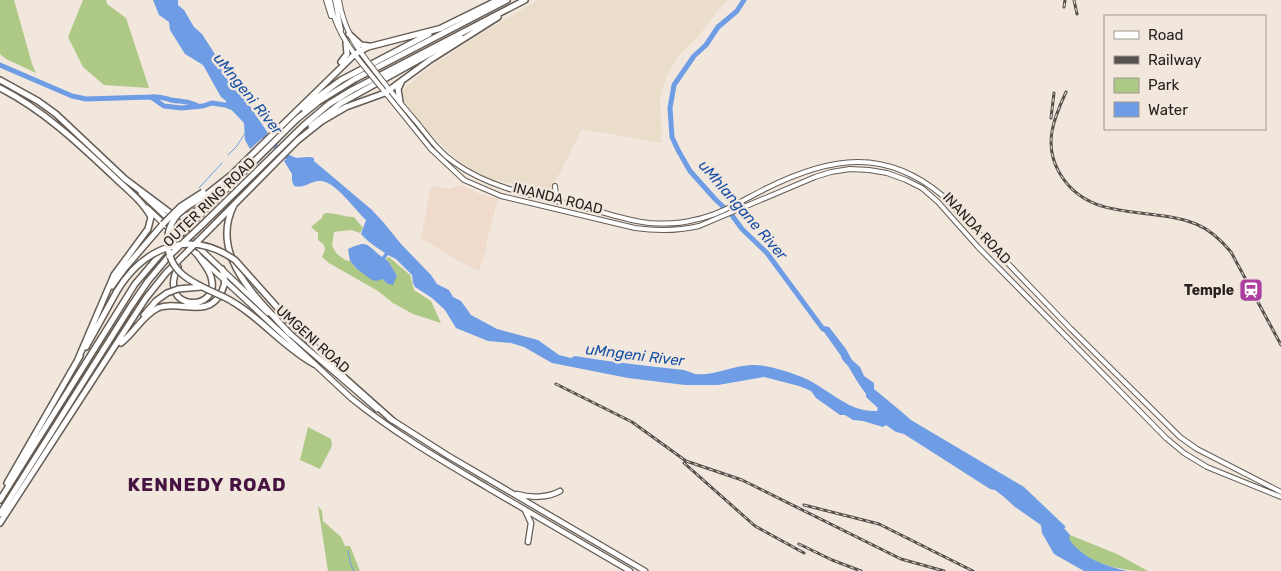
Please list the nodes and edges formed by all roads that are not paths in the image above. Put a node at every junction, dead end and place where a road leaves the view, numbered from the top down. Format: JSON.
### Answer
{"nodes":[{"id":1,"x":326,"y":0,"type":"edge"},
{"id":2,"x":330,"y":0,"type":"edge"},
{"id":3,"x":335,"y":0,"type":"edge"},
{"id":4,"x":339,"y":0,"type":"edge"},
{"id":5,"x":498,"y":0,"type":"edge"},
{"id":6,"x":507,"y":0,"type":"edge"},
{"id":7,"x":523,"y":1,"type":"edge"},
{"id":8,"x":496,"y":18,"type":"junction"},
{"id":9,"x":442,"y":28,"type":"junction"},
{"id":10,"x":349,"y":34,"type":"junction"},
{"id":11,"x":342,"y":35,"type":"junction"},
{"id":12,"x":346,"y":42,"type":"junction"},
{"id":13,"x":373,"y":46,"type":"junction"},
{"id":14,"x":357,"y":53,"type":"junction"},
{"id":15,"x":407,"y":77,"type":"junction"},
{"id":16,"x":0,"y":80,"type":"edge"},
{"id":17,"x":325,"y":82,"type":"junction"},
{"id":18,"x":0,"y":88,"type":"edge"},
{"id":19,"x":388,"y":91,"type":"junction"},
{"id":20,"x":397,"y":94,"type":"junction"},
{"id":21,"x":400,"y":102,"type":"joint"},
{"id":22,"x":294,"y":116,"type":"junction"},
{"id":23,"x":306,"y":129,"type":"junction"},
{"id":24,"x":228,"y":178,"type":"junction"},
{"id":25,"x":125,"y":179,"type":"junction"},
{"id":26,"x":555,"y":186,"type":"dead end"},
{"id":27,"x":204,"y":193,"type":"junction"},
{"id":28,"x":237,"y":200,"type":"junction"},
{"id":29,"x":561,"y":201,"type":"junction"},
{"id":30,"x":142,"y":204,"type":"junction"},
{"id":31,"x":190,"y":248,"type":"junction"},
{"id":32,"x":197,"y":254,"type":"junction"},
{"id":33,"x":184,"y":255,"type":"junction"},
{"id":34,"x":222,"y":269,"type":"junction"},
{"id":35,"x":225,"y":280,"type":"junction"},
{"id":36,"x":204,"y":288,"type":"junction"},
{"id":37,"x":106,"y":295,"type":"junction"},
{"id":38,"x":290,"y":334,"type":"junction"},
{"id":39,"x":122,"y":344,"type":"junction"},
{"id":40,"x":78,"y":358,"type":"junction"},
{"id":41,"x":104,"y":364,"type":"junction"},
{"id":42,"x":314,"y":364,"type":"junction"},
{"id":43,"x":392,"y":420,"type":"junction"},
{"id":44,"x":506,"y":490,"type":"junction"},
{"id":45,"x":560,"y":491,"type":"dead end"},
{"id":46,"x":1281,"y":492,"type":"edge"},
{"id":47,"x":2,"y":498,"type":"edge"},
{"id":48,"x":1281,"y":498,"type":"edge"},
{"id":49,"x":524,"y":509,"type":"junction"},
{"id":50,"x":0,"y":514,"type":"edge"},
{"id":51,"x":0,"y":522,"type":"edge"},
{"id":52,"x":528,"y":542,"type":"dead end"},
{"id":53,"x":630,"y":571,"type":"edge"},
{"id":54,"x":645,"y":571,"type":"edge"}],
"edges":[{"from":1,"to":11,"type":"main road"},
{"from":2,"to":11,"type":"main road","name":"INANDA ROAD"},
{"from":3,"to":11,"type":"main road"},
{"from":4,"to":10,"type":"main road","name":"INANDA ROAD"},
{"from":5,"to":9,"type":"highway"},
{"from":6,"to":22,"type":"highway","name":"OUTER RING ROAD"},
{"from":7,"to":8,"type":"highway"},
{"from":7,"to":23,"type":"highway","name":"OUTER RING ROAD"},
{"from":8,"to":15,"type":"highway"},
{"from":8,"to":23,"type":"highway"},
{"from":9,"to":13,"type":"highway"},
{"from":9,"to":22,"type":"highway"},
{"from":10,"to":13,"type":"highway"},
{"from":10,"to":14,"type":"main road","name":"INANDA ROAD"},
{"from":11,"to":12,"type":"main road","name":"INANDA ROAD"},
{"from":12,"to":14,"type":"main road","name":"INANDA ROAD"},
{"from":12,"to":17,"type":"highway"},
{"from":13,"to":14,"type":"highway"},
{"from":14,"to":17,"type":"highway"},
{"from":14,"to":19,"type":"main road","name":"INANDA ROAD","bridge":true},
{"from":14,"to":19,"type":"main road","name":"INANDA ROAD","bridge":true},
{"from":15,"to":19,"type":"highway"},
{"from":15,"to":20,"type":"highway"},
{"from":16,"to":25,"type":"highway","name":"UMGENI ROAD"},
{"from":17,"to":22,"type":"highway"},
{"from":18,"to":30,"type":"highway","name":"UMGENI ROAD"},
{"from":19,"to":20,"type":"main road","name":"INANDA ROAD"},
{"from":19,"to":23,"type":"highway"},
{"from":19,"to":48,"type":"main road","name":"INANDA ROAD"},
{"from":20,"to":21,"type":"highway"},
{"from":21,"to":29,"type":"main road","name":"INANDA ROAD"},
{"from":22,"to":24,"type":"highway"},
{"from":22,"to":47,"type":"highway","name":"OUTER RING ROAD","bridge":true},
{"from":23,"to":28,"type":"highway"},
{"from":23,"to":50,"type":"highway","name":"OUTER RING ROAD","bridge":true},
{"from":24,"to":25,"type":"highway"},
{"from":24,"to":27,"type":"highway"},
{"from":25,"to":34,"type":"highway","name":"UMGENI ROAD"},
{"from":26,"to":29,"type":"main road"},
{"from":27,"to":36,"type":"highway","bridge":true},
{"from":27,"to":37,"type":"highway","bridge":true},
{"from":28,"to":31,"type":"highway","bridge":true},
{"from":28,"to":38,"type":"highway"},
{"from":29,"to":46,"type":"main road","name":"INANDA ROAD"},
{"from":30,"to":31,"type":"highway","name":"UMGENI ROAD"},
{"from":30,"to":37,"type":"highway"},
{"from":31,"to":32,"type":"highway","name":"UMGENI ROAD"},
{"from":31,"to":33,"type":"highway","bridge":true},
{"from":32,"to":33,"type":"highway"},
{"from":32,"to":35,"type":"highway","name":"UMGENI ROAD"},
{"from":33,"to":41,"type":"highway"},
{"from":34,"to":35,"type":"highway"},
{"from":34,"to":38,"type":"highway","name":"UMGENI ROAD"},
{"from":35,"to":39,"type":"highway"},
{"from":35,"to":42,"type":"highway","name":"UMGENI ROAD"},
{"from":36,"to":39,"type":"highway","bridge":true},
{"from":36,"to":42,"type":"highway","bridge":true},
{"from":37,"to":40,"type":"highway"},
{"from":38,"to":43,"type":"highway","name":"UMGENI ROAD"},
{"from":39,"to":41,"type":"highway"},
{"from":40,"to":43,"type":"highway","bridge":true},
{"from":40,"to":47,"type":"highway"},
{"from":41,"to":51,"type":"highway"},
{"from":42,"to":49,"type":"highway","name":"UMGENI ROAD"},
{"from":43,"to":44,"type":"highway","name":"UMGENI ROAD"},
{"from":44,"to":45,"type":"highway"},
{"from":44,"to":54,"type":"highway","name":"UMGENI ROAD"},
{"from":49,"to":52,"type":"highway"},
{"from":49,"to":53,"type":"highway","name":"UMGENI ROAD"}]}
